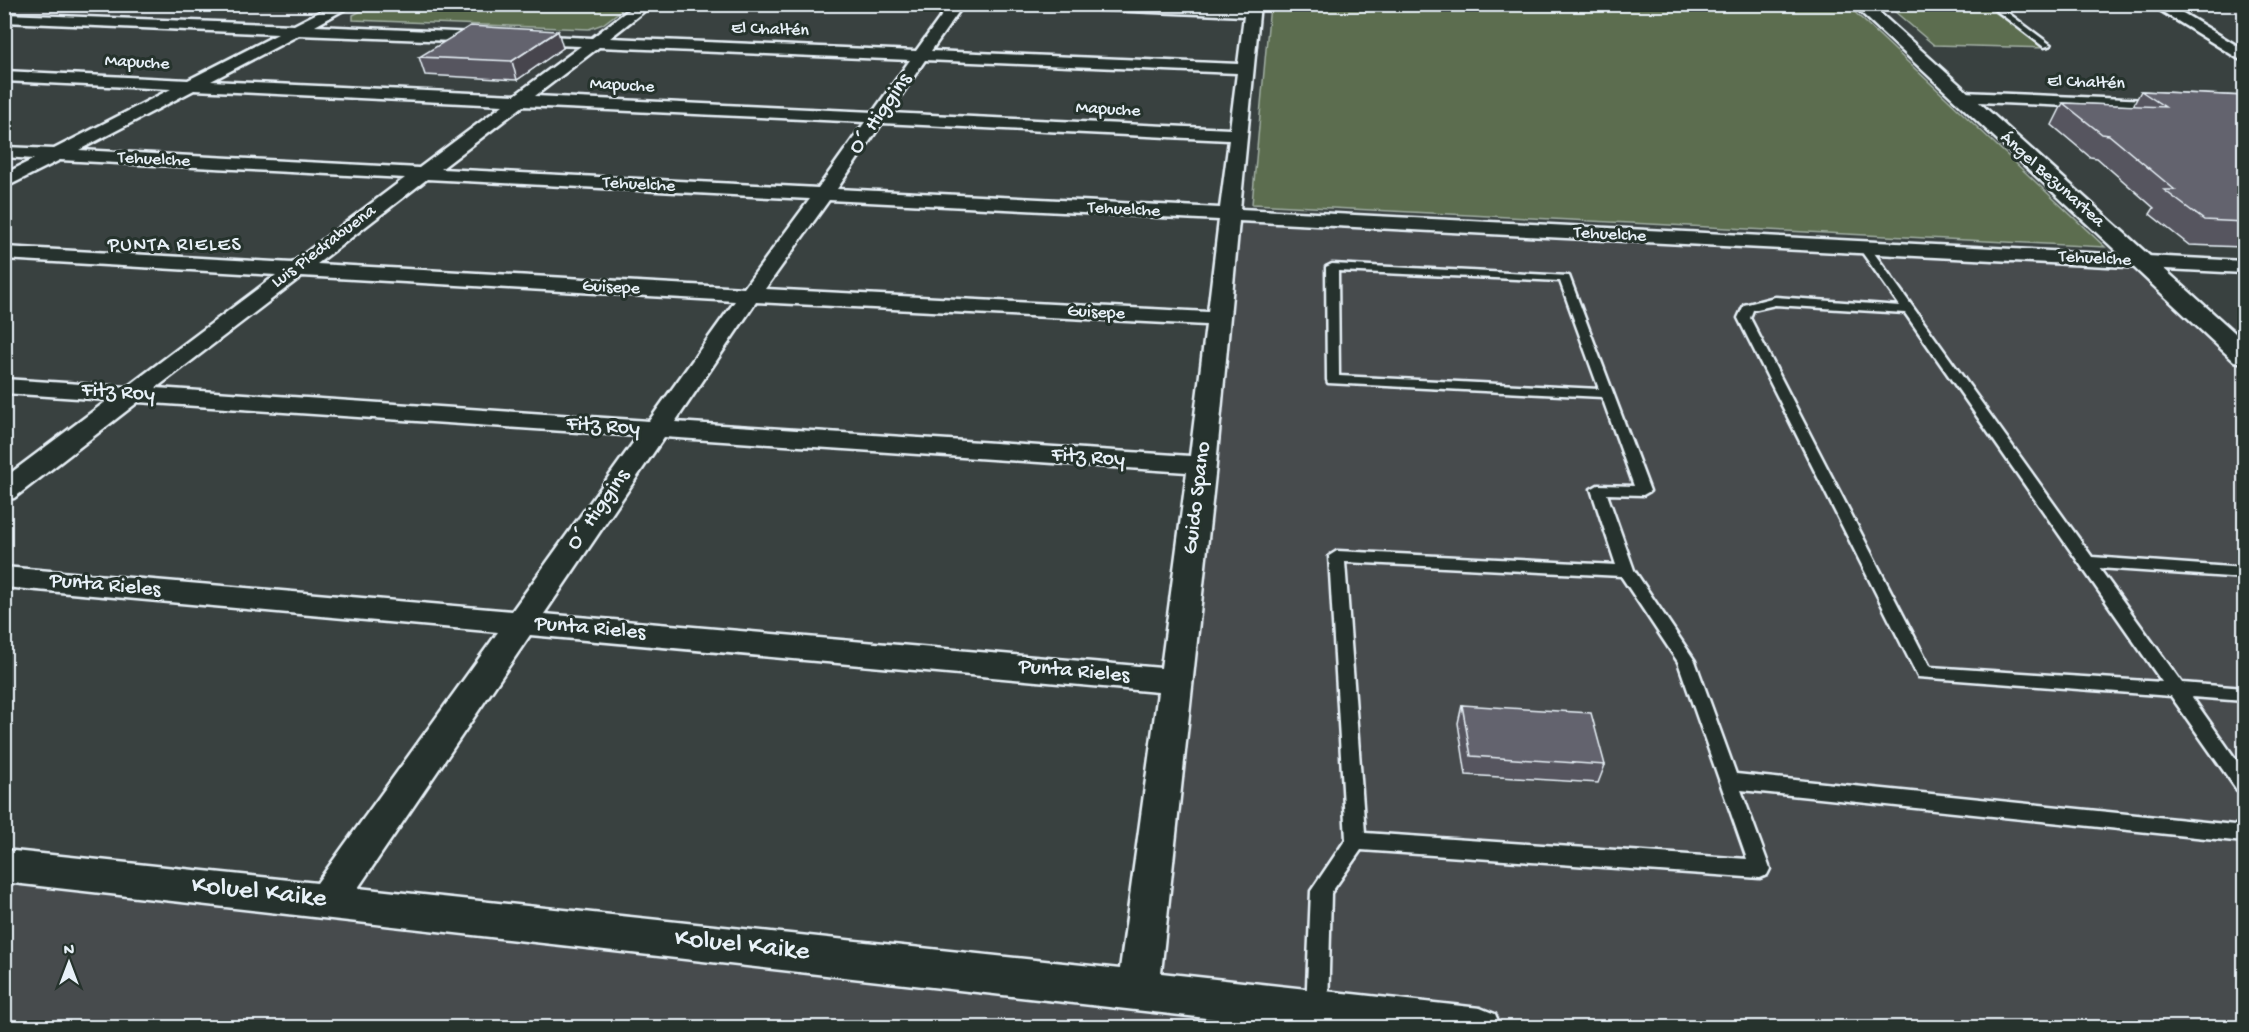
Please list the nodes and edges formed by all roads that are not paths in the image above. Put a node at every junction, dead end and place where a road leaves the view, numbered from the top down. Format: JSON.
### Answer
{"nodes":[{"id":1,"x":47,"y":4,"type":"edge"},
{"id":2,"x":347,"y":4,"type":"edge"},
{"id":3,"x":646,"y":4,"type":"edge"},
{"id":4,"x":957,"y":4,"type":"edge"},
{"id":5,"x":1060,"y":4,"type":"edge"},
{"id":6,"x":1860,"y":4,"type":"edge"},
{"id":7,"x":1990,"y":4,"type":"edge"},
{"id":8,"x":2157,"y":4,"type":"edge"},
{"id":9,"x":1253,"y":8,"type":"edge"},
{"id":10,"x":7,"y":19,"type":"edge"},
{"id":11,"x":298,"y":30,"type":"junction"},
{"id":12,"x":595,"y":42,"type":"junction"},
{"id":13,"x":2047,"y":45,"type":"dead end"},
{"id":14,"x":922,"y":55,"type":"junction"},
{"id":15,"x":2244,"y":56,"type":"edge"},
{"id":16,"x":1246,"y":69,"type":"junction"},
{"id":17,"x":4,"y":76,"type":"edge"},
{"id":18,"x":192,"y":85,"type":"junction"},
{"id":19,"x":1962,"y":98,"type":"junction"},
{"id":20,"x":520,"y":101,"type":"junction"},
{"id":21,"x":2244,"y":109,"type":"edge"},
{"id":22,"x":877,"y":118,"type":"junction"},
{"id":23,"x":1238,"y":135,"type":"junction"},
{"id":24,"x":4,"y":152,"type":"edge"},
{"id":25,"x":56,"y":155,"type":"junction"},
{"id":26,"x":420,"y":174,"type":"junction"},
{"id":27,"x":4,"y":182,"type":"edge"},
{"id":28,"x":824,"y":194,"type":"junction"},
{"id":29,"x":1229,"y":216,"type":"junction"},
{"id":30,"x":1864,"y":248,"type":"junction"},
{"id":31,"x":4,"y":253,"type":"edge"},
{"id":32,"x":2142,"y":261,"type":"junction"},
{"id":33,"x":2244,"y":267,"type":"edge"},
{"id":34,"x":295,"y":270,"type":"junction"},
{"id":35,"x":750,"y":295,"type":"junction"},
{"id":36,"x":1907,"y":310,"type":"junction"},
{"id":37,"x":1218,"y":319,"type":"junction"},
{"id":38,"x":2244,"y":356,"type":"edge"},
{"id":39,"x":4,"y":386,"type":"edge"},
{"id":40,"x":1607,"y":393,"type":"junction"},
{"id":41,"x":131,"y":394,"type":"junction"},
{"id":42,"x":655,"y":430,"type":"junction"},
{"id":43,"x":1202,"y":465,"type":"junction"},
{"id":44,"x":4,"y":492,"type":"edge"},
{"id":45,"x":2087,"y":562,"type":"junction"},
{"id":46,"x":1626,"y":571,"type":"junction"},
{"id":47,"x":2244,"y":573,"type":"edge"},
{"id":48,"x":4,"y":577,"type":"edge"},
{"id":49,"x":521,"y":622,"type":"junction"},
{"id":50,"x":1174,"y":681,"type":"junction"},
{"id":51,"x":2177,"y":689,"type":"junction"},
{"id":52,"x":2244,"y":694,"type":"edge"},
{"id":53,"x":1729,"y":781,"type":"junction"},
{"id":54,"x":2244,"y":785,"type":"edge"},
{"id":55,"x":2244,"y":834,"type":"edge"},
{"id":56,"x":1356,"y":841,"type":"junction"},
{"id":57,"x":4,"y":866,"type":"edge"},
{"id":58,"x":328,"y":900,"type":"junction"},
{"id":59,"x":1138,"y":991,"type":"junction"},
{"id":60,"x":1317,"y":1010,"type":"junction"},
{"id":61,"x":1480,"y":1028,"type":"edge"}],
"edges":[{"from":1,"to":10,"type":"street"},
{"from":2,"to":11,"type":"street"},
{"from":3,"to":12,"type":"street","name":"Luis Piedrabuena"},
{"from":4,"to":14,"type":"street","name":"O´ Higgins"},
{"from":5,"to":9,"type":"street"},
{"from":6,"to":19,"type":"street","name":"Ángel Bezunartea"},
{"from":7,"to":13,"type":"lane"},
{"from":8,"to":15,"type":"street"},
{"from":9,"to":16,"type":"street","name":"Guido Spano"},
{"from":10,"to":11,"type":"street","name":"El Chaltén"},
{"from":11,"to":12,"type":"street","name":"El Chaltén"},
{"from":11,"to":18,"type":"street"},
{"from":12,"to":14,"type":"street","name":"El Chaltén"},
{"from":12,"to":20,"type":"street","name":"Luis Piedrabuena"},
{"from":14,"to":16,"type":"street","name":"El Chaltén"},
{"from":14,"to":22,"type":"street","name":"O´ Higgins"},
{"from":16,"to":23,"type":"street","name":"Guido Spano"},
{"from":17,"to":18,"type":"street","name":"Mapuche"},
{"from":18,"to":20,"type":"street","name":"Mapuche"},
{"from":18,"to":25,"type":"street"},
{"from":19,"to":21,"type":"street","name":"El Chaltén"},
{"from":19,"to":32,"type":"street","name":"Ángel Bezunartea"},
{"from":20,"to":22,"type":"street","name":"Mapuche"},
{"from":20,"to":26,"type":"street","name":"Luis Piedrabuena"},
{"from":22,"to":23,"type":"street","name":"Mapuche"},
{"from":22,"to":28,"type":"street","name":"O´ Higgins"},
{"from":23,"to":29,"type":"street","name":"Guido Spano"},
{"from":24,"to":25,"type":"street","name":"Tehuelche"},
{"from":25,"to":26,"type":"street","name":"Tehuelche"},
{"from":25,"to":27,"type":"street"},
{"from":26,"to":28,"type":"street","name":"Tehuelche"},
{"from":26,"to":34,"type":"street","name":"Luis Piedrabuena"},
{"from":28,"to":29,"type":"street","name":"Tehuelche"},
{"from":28,"to":35,"type":"street","name":"O´ Higgins"},
{"from":29,"to":30,"type":"street","name":"Tehuelche"},
{"from":29,"to":37,"type":"street","name":"Guido Spano"},
{"from":30,"to":32,"type":"street","name":"Tehuelche"},
{"from":30,"to":36,"type":"lane"},
{"from":31,"to":34,"type":"street","name":"Guisepe"},
{"from":32,"to":33,"type":"street","name":"Tehuelche"},
{"from":32,"to":38,"type":"street","name":"Ángel Bezunartea"},
{"from":34,"to":35,"type":"street","name":"Guisepe"},
{"from":34,"to":41,"type":"street","name":"Luis Piedrabuena"},
{"from":35,"to":37,"type":"street","name":"Guisepe"},
{"from":35,"to":42,"type":"street","name":"O´ Higgins"},
{"from":36,"to":45,"type":"lane"},
{"from":36,"to":51,"type":"lane"},
{"from":37,"to":43,"type":"street","name":"Guido Spano"},
{"from":39,"to":41,"type":"street","name":"Fitz Roy"},
{"from":40,"to":40,"type":"lane"},
{"from":40,"to":46,"type":"lane"},
{"from":41,"to":42,"type":"street","name":"Fitz Roy"},
{"from":41,"to":44,"type":"street","name":"Luis Piedrabuena"},
{"from":42,"to":43,"type":"street","name":"Fitz Roy"},
{"from":42,"to":49,"type":"street","name":"O´ Higgins"},
{"from":43,"to":50,"type":"street","name":"Guido Spano"},
{"from":45,"to":47,"type":"lane"},
{"from":45,"to":51,"type":"lane"},
{"from":46,"to":53,"type":"lane"},
{"from":46,"to":56,"type":"lane"},
{"from":48,"to":49,"type":"street","name":"Punta Rieles"},
{"from":49,"to":50,"type":"street","name":"Punta Rieles"},
{"from":49,"to":58,"type":"street","name":"O´ Higgins"},
{"from":50,"to":59,"type":"street","name":"Guido Spano"},
{"from":51,"to":52,"type":"lane"},
{"from":51,"to":54,"type":"lane"},
{"from":53,"to":55,"type":"lane"},
{"from":53,"to":56,"type":"lane"},
{"from":56,"to":60,"type":"lane"},
{"from":57,"to":58,"type":"street","name":"Koluel Kaike"},
{"from":58,"to":59,"type":"street","name":"Koluel Kaike"},
{"from":59,"to":60,"type":"street","name":"Koluel Kaike"},
{"from":60,"to":61,"type":"street","name":"Koluel Kaike"}]}
